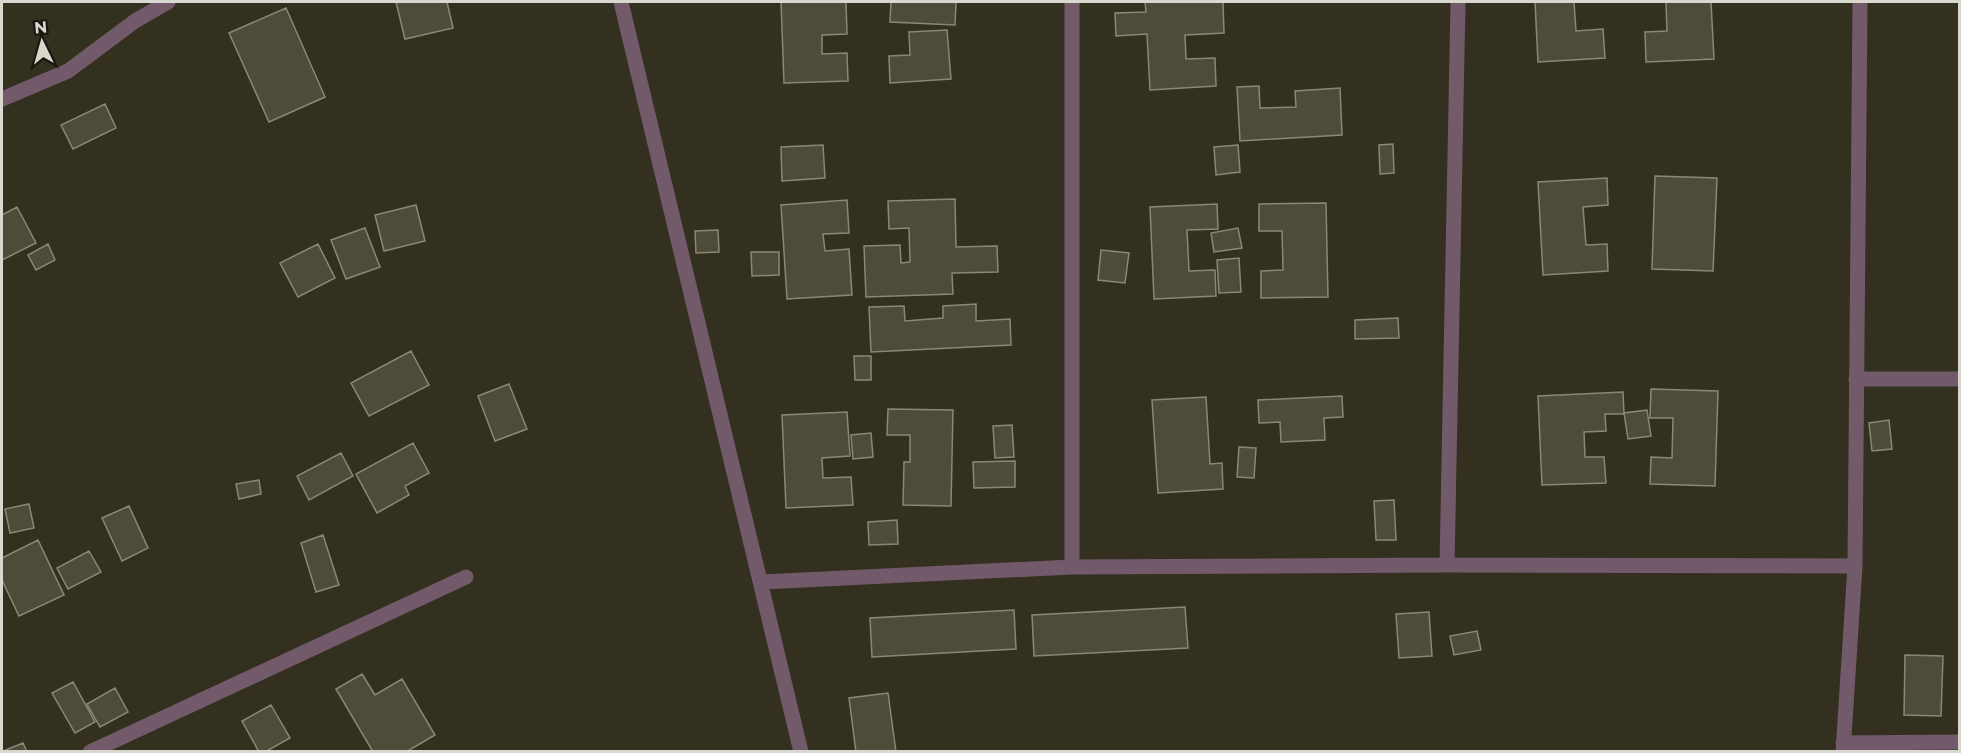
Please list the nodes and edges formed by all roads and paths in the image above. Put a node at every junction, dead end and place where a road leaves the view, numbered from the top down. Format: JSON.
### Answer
{"nodes":[{"id":1,"x":168,"y":2,"type":"edge"},
{"id":2,"x":621,"y":2,"type":"edge"},
{"id":3,"x":1072,"y":2,"type":"edge"},
{"id":4,"x":1458,"y":2,"type":"edge"},
{"id":5,"x":1860,"y":2,"type":"edge"},
{"id":6,"x":2,"y":99,"type":"edge"},
{"id":7,"x":1856,"y":379,"type":"junction"},
{"id":8,"x":1959,"y":380,"type":"edge"},
{"id":9,"x":1447,"y":565,"type":"junction"},
{"id":10,"x":1855,"y":566,"type":"junction"},
{"id":11,"x":1072,"y":567,"type":"junction"},
{"id":12,"x":465,"y":577,"type":"dead end"},
{"id":13,"x":762,"y":582,"type":"junction"},
{"id":14,"x":1959,"y":742,"type":"edge"},
{"id":15,"x":1843,"y":747,"type":"edge"},
{"id":16,"x":90,"y":752,"type":"edge"},
{"id":17,"x":801,"y":752,"type":"edge"}],
"edges":[{"from":1,"to":6,"type":"street"},
{"from":2,"to":13,"type":"street"},
{"from":3,"to":11,"type":"street"},
{"from":4,"to":9,"type":"street"},
{"from":5,"to":7,"type":"street"},
{"from":7,"to":8,"type":"street"},
{"from":7,"to":10,"type":"street"},
{"from":9,"to":10,"type":"street"},
{"from":9,"to":11,"type":"street"},
{"from":10,"to":15,"type":"street"},
{"from":11,"to":13,"type":"street"},
{"from":12,"to":16,"type":"street"},
{"from":13,"to":17,"type":"street"},
{"from":14,"to":15,"type":"street"}]}
